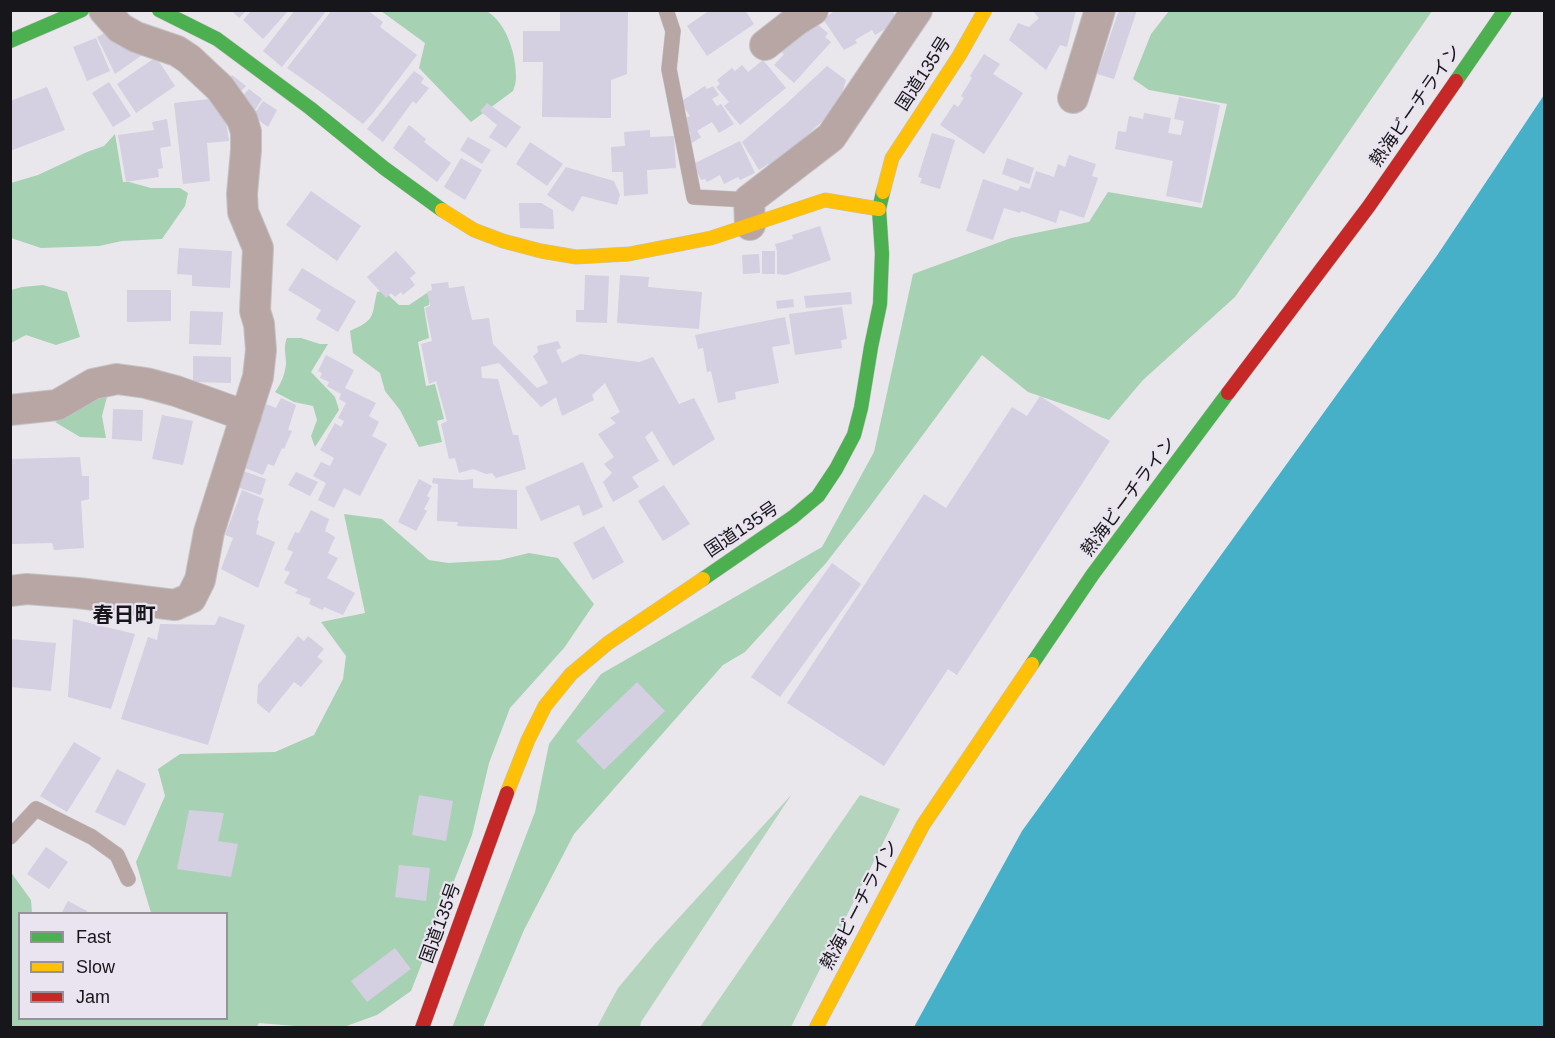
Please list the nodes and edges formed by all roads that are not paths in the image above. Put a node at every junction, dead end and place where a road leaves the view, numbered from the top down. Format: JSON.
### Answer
{"nodes":[{"id":1,"x":82,"y":10,"type":"edge"},
{"id":2,"x":104,"y":10,"type":"edge"},
{"id":3,"x":159,"y":10,"type":"edge"},
{"id":4,"x":666,"y":10,"type":"edge"},
{"id":5,"x":813,"y":10,"type":"edge"},
{"id":6,"x":916,"y":10,"type":"edge"},
{"id":7,"x":985,"y":10,"type":"edge"},
{"id":8,"x":1100,"y":10,"type":"edge"},
{"id":9,"x":1505,"y":10,"type":"edge"},
{"id":10,"x":10,"y":41,"type":"edge"},
{"id":11,"x":765,"y":45,"type":"dead end"},
{"id":12,"x":1073,"y":98,"type":"dead end"},
{"id":13,"x":879,"y":209,"type":"junction"},
{"id":14,"x":749,"y":212,"type":"junction"},
{"id":15,"x":10,"y":410,"type":"edge"},
{"id":16,"x":246,"y":416,"type":"junction"},
{"id":17,"x":10,"y":591,"type":"edge"},
{"id":18,"x":10,"y":837,"type":"edge"},
{"id":19,"x":128,"y":879,"type":"dead end"},
{"id":20,"x":422,"y":1028,"type":"edge"},
{"id":21,"x":816,"y":1028,"type":"edge"}],
"edges":[{"from":1,"to":10,"type":"main road"},
{"from":2,"to":16,"type":"street"},
{"from":3,"to":14,"type":"main road"},
{"from":4,"to":14,"type":"lane"},
{"from":5,"to":11,"type":"street"},
{"from":6,"to":14,"type":"street"},
{"from":7,"to":13,"type":"main road","name":"国道135号"},
{"from":8,"to":12,"type":"street"},
{"from":9,"to":21,"type":"main road","name":"熱海ビーチライン"},
{"from":13,"to":14,"type":"main road"},
{"from":13,"to":20,"type":"main road","name":"国道135号"},
{"from":15,"to":16,"type":"street"},
{"from":16,"to":17,"type":"street"},
{"from":18,"to":19,"type":"lane"}]}
